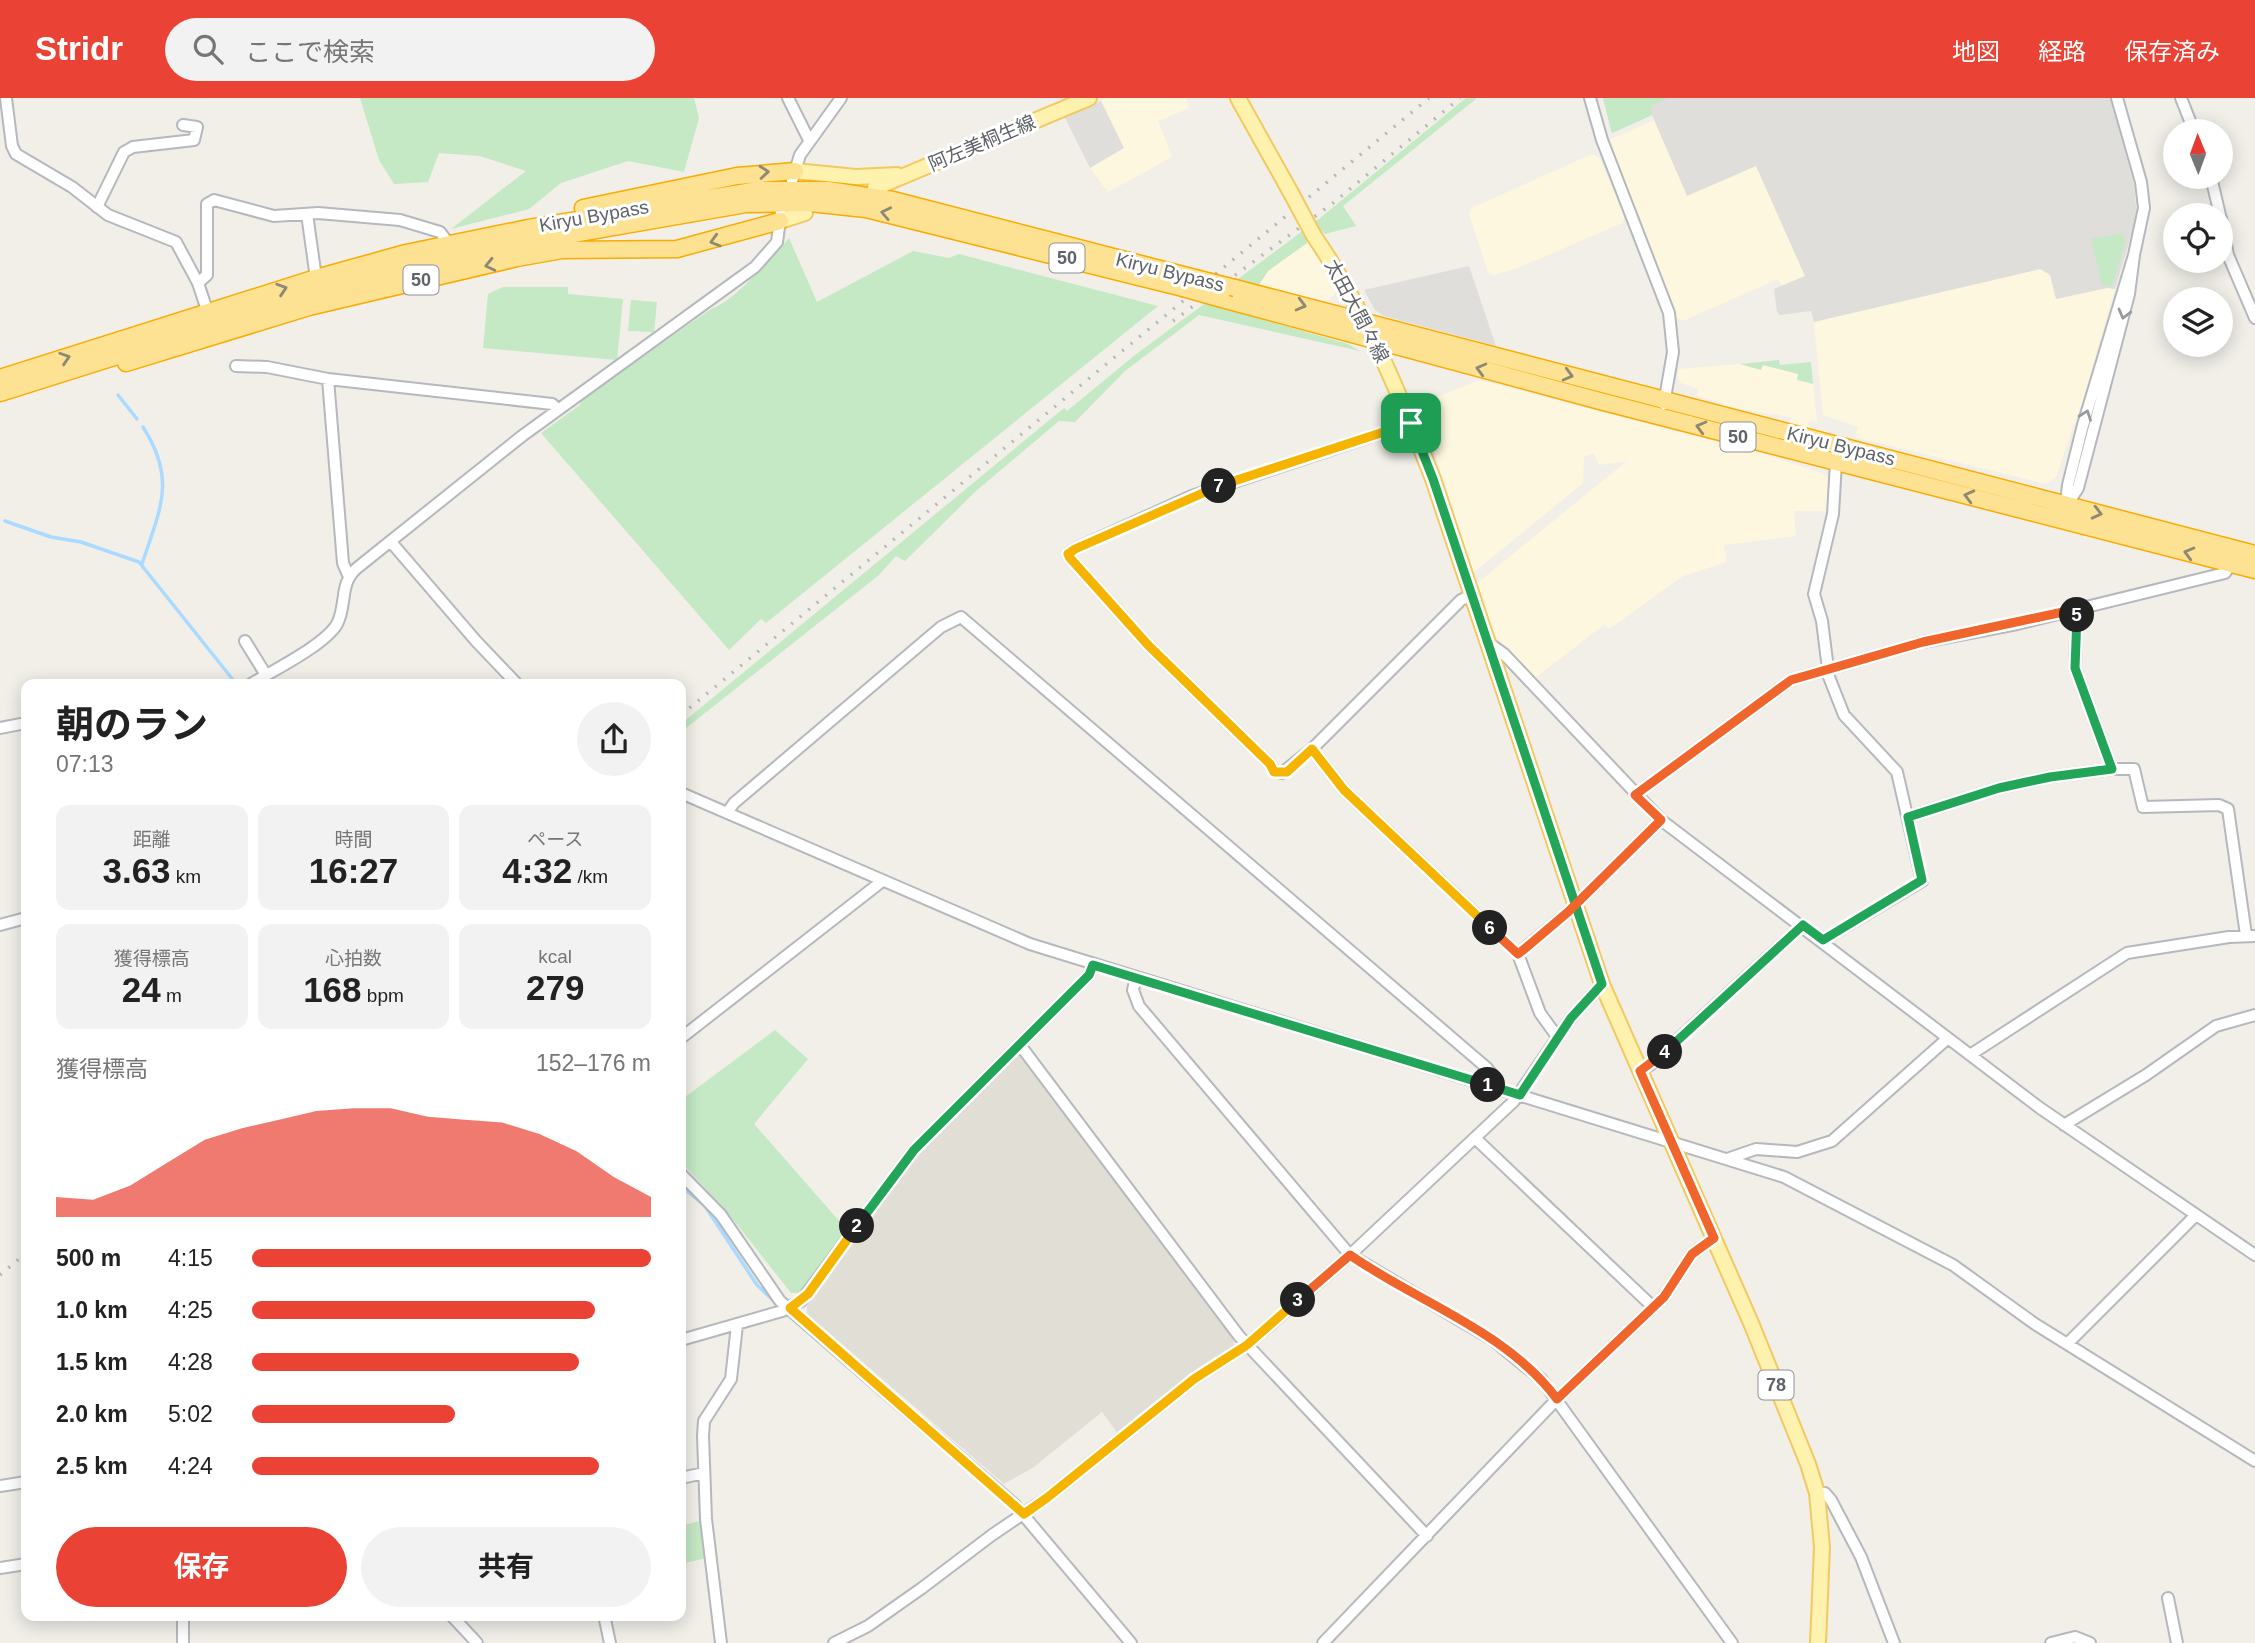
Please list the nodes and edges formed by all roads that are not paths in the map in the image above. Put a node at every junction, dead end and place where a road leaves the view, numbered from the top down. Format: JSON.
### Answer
{"nodes":[{"id":1,"x":6,"y":98,"type":"edge"},
{"id":2,"x":788,"y":98,"type":"edge"},
{"id":3,"x":841,"y":98,"type":"edge"},
{"id":4,"x":1238,"y":98,"type":"edge"},
{"id":5,"x":1590,"y":98,"type":"edge"},
{"id":6,"x":2118,"y":98,"type":"edge"},
{"id":7,"x":2181,"y":98,"type":"edge"},
{"id":8,"x":1082,"y":99,"type":"edge"},
{"id":9,"x":2189,"y":119,"type":"edge"},
{"id":10,"x":183,"y":125,"type":"dead end"},
{"id":11,"x":809,"y":140,"type":"junction"},
{"id":12,"x":908,"y":174,"type":"junction"},
{"id":13,"x":793,"y":176,"type":"junction"},
{"id":14,"x":875,"y":188,"type":"dead end"},
{"id":15,"x":97,"y":207,"type":"junction"},
{"id":16,"x":804,"y":213,"type":"dead end"},
{"id":17,"x":307,"y":214,"type":"junction"},
{"id":18,"x":781,"y":217,"type":"junction"},
{"id":19,"x":483,"y":236,"type":"junction"},
{"id":20,"x":449,"y":244,"type":"junction"},
{"id":21,"x":2233,"y":267,"type":"edge"},
{"id":22,"x":316,"y":278,"type":"junction"},
{"id":23,"x":198,"y":283,"type":"junction"},
{"id":24,"x":1189,"y":283,"type":"junction"},
{"id":25,"x":1229,"y":294,"type":"junction"},
{"id":26,"x":208,"y":313,"type":"junction"},
{"id":27,"x":2255,"y":318,"type":"edge"},
{"id":28,"x":1364,"y":322,"type":"junction"},
{"id":29,"x":1372,"y":340,"type":"junction"},
{"id":30,"x":236,"y":366,"type":"dead end"},
{"id":31,"x":67,"y":372,"type":"junction"},
{"id":32,"x":0,"y":378,"type":"edge"},
{"id":33,"x":328,"y":379,"type":"junction"},
{"id":34,"x":0,"y":393,"type":"edge"},
{"id":35,"x":1665,"y":401,"type":"junction"},
{"id":36,"x":558,"y":409,"type":"junction"},
{"id":37,"x":1661,"y":417,"type":"junction"},
{"id":38,"x":1411,"y":423,"type":"junction"},
{"id":39,"x":1836,"y":462,"type":"junction"},
{"id":40,"x":2065,"y":513,"type":"junction"},
{"id":41,"x":391,"y":542,"type":"junction"},
{"id":42,"x":2255,"y":554,"type":"edge"},
{"id":43,"x":2231,"y":564,"type":"junction"},
{"id":44,"x":2255,"y":570,"type":"edge"},
{"id":45,"x":349,"y":577,"type":"junction"},
{"id":46,"x":1470,"y":596,"type":"junction"},
{"id":47,"x":2077,"y":609,"type":"junction"},
{"id":48,"x":245,"y":640,"type":"dead end"},
{"id":49,"x":1486,"y":641,"type":"junction"},
{"id":50,"x":1828,"y":670,"type":"junction"},
{"id":51,"x":261,"y":679,"type":"edge"},
{"id":52,"x":262,"y":679,"type":"edge"},
{"id":53,"x":512,"y":679,"type":"edge"},
{"id":54,"x":21,"y":724,"type":"edge"},
{"id":55,"x":0,"y":728,"type":"edge"},
{"id":56,"x":1312,"y":749,"type":"junction"},
{"id":57,"x":2112,"y":769,"type":"junction"},
{"id":58,"x":686,"y":795,"type":"edge"},
{"id":59,"x":1635,"y":795,"type":"junction"},
{"id":60,"x":727,"y":813,"type":"junction"},
{"id":61,"x":1908,"y":817,"type":"junction"},
{"id":62,"x":1661,"y":820,"type":"junction"},
{"id":63,"x":881,"y":882,"type":"junction"},
{"id":64,"x":1574,"y":904,"type":"junction"},
{"id":65,"x":21,"y":919,"type":"edge"},
{"id":66,"x":0,"y":925,"type":"edge"},
{"id":67,"x":1803,"y":925,"type":"junction"},
{"id":68,"x":2251,"y":936,"type":"edge"},
{"id":69,"x":1823,"y":940,"type":"junction"},
{"id":70,"x":1518,"y":954,"type":"junction"},
{"id":71,"x":1093,"y":965,"type":"junction"},
{"id":72,"x":1136,"y":977,"type":"junction"},
{"id":73,"x":1602,"y":984,"type":"junction"},
{"id":74,"x":2255,"y":1015,"type":"edge"},
{"id":75,"x":686,"y":1034,"type":"edge"},
{"id":76,"x":1558,"y":1038,"type":"junction"},
{"id":77,"x":1948,"y":1038,"type":"junction"},
{"id":78,"x":1020,"y":1045,"type":"junction"},
{"id":79,"x":1970,"y":1055,"type":"junction"},
{"id":80,"x":1640,"y":1071,"type":"junction"},
{"id":81,"x":1489,"y":1085,"type":"junction"},
{"id":82,"x":1520,"y":1095,"type":"junction"},
{"id":83,"x":2064,"y":1125,"type":"junction"},
{"id":84,"x":1475,"y":1138,"type":"junction"},
{"id":85,"x":1670,"y":1140,"type":"junction"},
{"id":86,"x":1727,"y":1159,"type":"junction"},
{"id":87,"x":686,"y":1179,"type":"edge"},
{"id":88,"x":2195,"y":1216,"type":"junction"},
{"id":89,"x":1714,"y":1238,"type":"junction"},
{"id":90,"x":1350,"y":1255,"type":"junction"},
{"id":91,"x":2255,"y":1255,"type":"edge"},
{"id":92,"x":1653,"y":1307,"type":"junction"},
{"id":93,"x":790,"y":1308,"type":"junction"},
{"id":94,"x":737,"y":1325,"type":"junction"},
{"id":95,"x":686,"y":1339,"type":"edge"},
{"id":96,"x":2067,"y":1344,"type":"junction"},
{"id":97,"x":1247,"y":1345,"type":"junction"},
{"id":98,"x":1557,"y":1399,"type":"junction"},
{"id":99,"x":2255,"y":1461,"type":"edge"},
{"id":100,"x":704,"y":1473,"type":"junction"},
{"id":101,"x":686,"y":1477,"type":"edge"},
{"id":102,"x":21,"y":1483,"type":"edge"},
{"id":103,"x":0,"y":1486,"type":"edge"},
{"id":104,"x":1817,"y":1493,"type":"junction"},
{"id":105,"x":1024,"y":1514,"type":"junction"},
{"id":106,"x":1427,"y":1536,"type":"junction"},
{"id":107,"x":21,"y":1565,"type":"edge"},
{"id":108,"x":0,"y":1568,"type":"edge"},
{"id":109,"x":2168,"y":1598,"type":"dead end"},
{"id":110,"x":183,"y":1621,"type":"edge"},
{"id":111,"x":457,"y":1621,"type":"edge"},
{"id":112,"x":605,"y":1621,"type":"edge"},
{"id":113,"x":183,"y":1643,"type":"edge"},
{"id":114,"x":477,"y":1643,"type":"edge"},
{"id":115,"x":610,"y":1643,"type":"edge"},
{"id":116,"x":721,"y":1643,"type":"edge"},
{"id":117,"x":834,"y":1643,"type":"edge"},
{"id":118,"x":1132,"y":1643,"type":"edge"},
{"id":119,"x":1323,"y":1643,"type":"edge"},
{"id":120,"x":1732,"y":1643,"type":"edge"},
{"id":121,"x":1818,"y":1643,"type":"edge"},
{"id":122,"x":1894,"y":1643,"type":"edge"},
{"id":123,"x":2051,"y":1643,"type":"edge"},
{"id":124,"x":2090,"y":1643,"type":"edge"},
{"id":125,"x":2177,"y":1643,"type":"edge"}],
"edges":[{"from":1,"to":15,"type":"street"},
{"from":2,"to":11,"type":"street"},
{"from":3,"to":11,"type":"street"},
{"from":4,"to":28,"type":"main road","name":"太田大間々線","number":"78","bridge":true},
{"from":5,"to":35,"type":"street"},
{"from":6,"to":40,"type":"street"},
{"from":7,"to":9,"type":"street"},
{"from":8,"to":12,"type":"main road","name":"阿左美桐生線"},
{"from":10,"to":15,"type":"street"},
{"from":11,"to":13,"type":"street"},
{"from":12,"to":13,"type":"main road"},
{"from":12,"to":14,"type":"main road","name":"阿左美桐生線"},
{"from":19,"to":13,"type":"highway","one_way":true},
{"from":15,"to":23,"type":"street"},
{"from":16,"to":18,"type":"main road"},
{"from":17,"to":20,"type":"street"},
{"from":17,"to":22,"type":"street"},
{"from":17,"to":23,"type":"street"},
{"from":18,"to":31,"type":"highway","number":"50","one_way":true},
{"from":18,"to":36,"type":"street"},
{"from":19,"to":20,"type":"highway","name":"Kiryu Bypass","number":"50"},
{"from":19,"to":24,"type":"highway","name":"Kiryu Bypass","number":"50"},
{"from":20,"to":22,"type":"highway","name":"Kiryu Bypass","number":"50"},
{"from":21,"to":27,"type":"street"},
{"from":26,"to":22,"type":"highway","name":"Kiryu Bypass","number":"50","one_way":true},
{"from":23,"to":26,"type":"street"},
{"from":24,"to":25,"type":"highway","name":"Kiryu Bypass","number":"50","bridge":true},
{"from":24,"to":31,"type":"highway","number":"50","one_way":true},
{"from":25,"to":28,"type":"highway","name":"Kiryu Bypass","number":"50","one_way":true},
{"from":25,"to":29,"type":"highway","name":"Kiryu Bypass","number":"50"},
{"from":32,"to":26,"type":"highway","name":"Kiryu Bypass","number":"50","one_way":true},
{"from":28,"to":29,"type":"main road","name":"太田大間々線","number":"78"},
{"from":28,"to":35,"type":"highway","name":"Kiryu Bypass","number":"50","one_way":true},
{"from":37,"to":29,"type":"highway","name":"Kiryu Bypass","number":"50","one_way":true},
{"from":29,"to":38,"type":"main road","name":"太田大間々線","number":"78"},
{"from":30,"to":33,"type":"street"},
{"from":31,"to":34,"type":"highway","number":"50"},
{"from":33,"to":36,"type":"street"},
{"from":33,"to":45,"type":"street"},
{"from":35,"to":37,"type":"street"},
{"from":35,"to":40,"type":"highway","name":"Kiryu Bypass","number":"50"},
{"from":36,"to":41,"type":"street"},
{"from":39,"to":37,"type":"highway","name":"Kiryu Bypass","number":"50","one_way":true},
{"from":38,"to":46,"type":"main road","name":"太田大間々線","number":"78"},
{"from":38,"to":56,"type":"street"},
{"from":40,"to":39,"type":"highway","name":"Kiryu Bypass","number":"50","one_way":true},
{"from":39,"to":50,"type":"street"},
{"from":40,"to":42,"type":"highway","name":"Kiryu Bypass","number":"50","one_way":true},
{"from":43,"to":40,"type":"highway","name":"Kiryu Bypass","number":"50","one_way":true},
{"from":41,"to":45,"type":"street"},
{"from":41,"to":53,"type":"street"},
{"from":43,"to":44,"type":"highway","name":"Kiryu Bypass","number":"50"},
{"from":43,"to":47,"type":"street"},
{"from":45,"to":52,"type":"street"},
{"from":46,"to":49,"type":"main road","name":"太田大間々線","number":"78"},
{"from":46,"to":56,"type":"street"},
{"from":47,"to":50,"type":"street"},
{"from":47,"to":57,"type":"street"},
{"from":48,"to":51,"type":"street"},
{"from":49,"to":59,"type":"street"},
{"from":49,"to":64,"type":"main road","name":"太田大間々線","number":"78"},
{"from":50,"to":59,"type":"street"},
{"from":50,"to":61,"type":"street"},
{"from":54,"to":55,"type":"street"},
{"from":56,"to":70,"type":"street"},
{"from":57,"to":61,"type":"street"},
{"from":57,"to":68,"type":"street"},
{"from":58,"to":60,"type":"street"},
{"from":59,"to":62,"type":"street"},
{"from":60,"to":63,"type":"street"},
{"from":60,"to":81,"type":"street"},
{"from":61,"to":69,"type":"street"},
{"from":62,"to":64,"type":"street"},
{"from":62,"to":67,"type":"street"},
{"from":63,"to":71,"type":"street"},
{"from":63,"to":75,"type":"street"},
{"from":64,"to":70,"type":"street"},
{"from":64,"to":73,"type":"main road","name":"太田大間々線","number":"78"},
{"from":65,"to":66,"type":"street"},
{"from":67,"to":69,"type":"street"},
{"from":67,"to":80,"type":"street"},
{"from":68,"to":79,"type":"street"},
{"from":69,"to":77,"type":"street"},
{"from":70,"to":76,"type":"street"},
{"from":71,"to":72,"type":"street"},
{"from":71,"to":78,"type":"street"},
{"from":72,"to":81,"type":"street"},
{"from":72,"to":90,"type":"street"},
{"from":73,"to":76,"type":"street"},
{"from":73,"to":80,"type":"main road","name":"太田大間々線","number":"78"},
{"from":74,"to":83,"type":"street"},
{"from":76,"to":82,"type":"street"},
{"from":77,"to":79,"type":"street"},
{"from":77,"to":86,"type":"street"},
{"from":78,"to":93,"type":"street"},
{"from":78,"to":97,"type":"street"},
{"from":79,"to":83,"type":"street"},
{"from":80,"to":85,"type":"main road","name":"太田大間々線","number":"78"},
{"from":81,"to":82,"type":"street"},
{"from":82,"to":84,"type":"street"},
{"from":82,"to":85,"type":"street"},
{"from":83,"to":88,"type":"street"},
{"from":84,"to":90,"type":"street"},
{"from":84,"to":92,"type":"street"},
{"from":85,"to":86,"type":"street"},
{"from":85,"to":89,"type":"main road","name":"太田大間々線","number":"78"},
{"from":86,"to":96,"type":"street"},
{"from":87,"to":93,"type":"street"},
{"from":88,"to":91,"type":"street"},
{"from":88,"to":96,"type":"street"},
{"from":89,"to":92,"type":"street"},
{"from":89,"to":104,"type":"main road","name":"太田大間々線","number":"78"},
{"from":90,"to":97,"type":"street"},
{"from":90,"to":98,"type":"street"},
{"from":92,"to":98,"type":"street"},
{"from":93,"to":94,"type":"street"},
{"from":93,"to":105,"type":"street"},
{"from":94,"to":95,"type":"street"},
{"from":94,"to":100,"type":"street"},
{"from":96,"to":99,"type":"street"},
{"from":97,"to":105,"type":"street"},
{"from":97,"to":106,"type":"street"},
{"from":98,"to":106,"type":"street"},
{"from":98,"to":120,"type":"street"},
{"from":100,"to":101,"type":"street"},
{"from":100,"to":116,"type":"street"},
{"from":102,"to":103,"type":"street"},
{"from":104,"to":121,"type":"main road","name":"太田大間々線","number":"78"},
{"from":104,"to":122,"type":"street"},
{"from":105,"to":117,"type":"street"},
{"from":105,"to":118,"type":"street"},
{"from":106,"to":119,"type":"street"},
{"from":107,"to":108,"type":"street"},
{"from":109,"to":125,"type":"street"},
{"from":110,"to":113,"type":"street"},
{"from":111,"to":114,"type":"street"},
{"from":112,"to":115,"type":"street"},
{"from":123,"to":124,"type":"street"}]}
